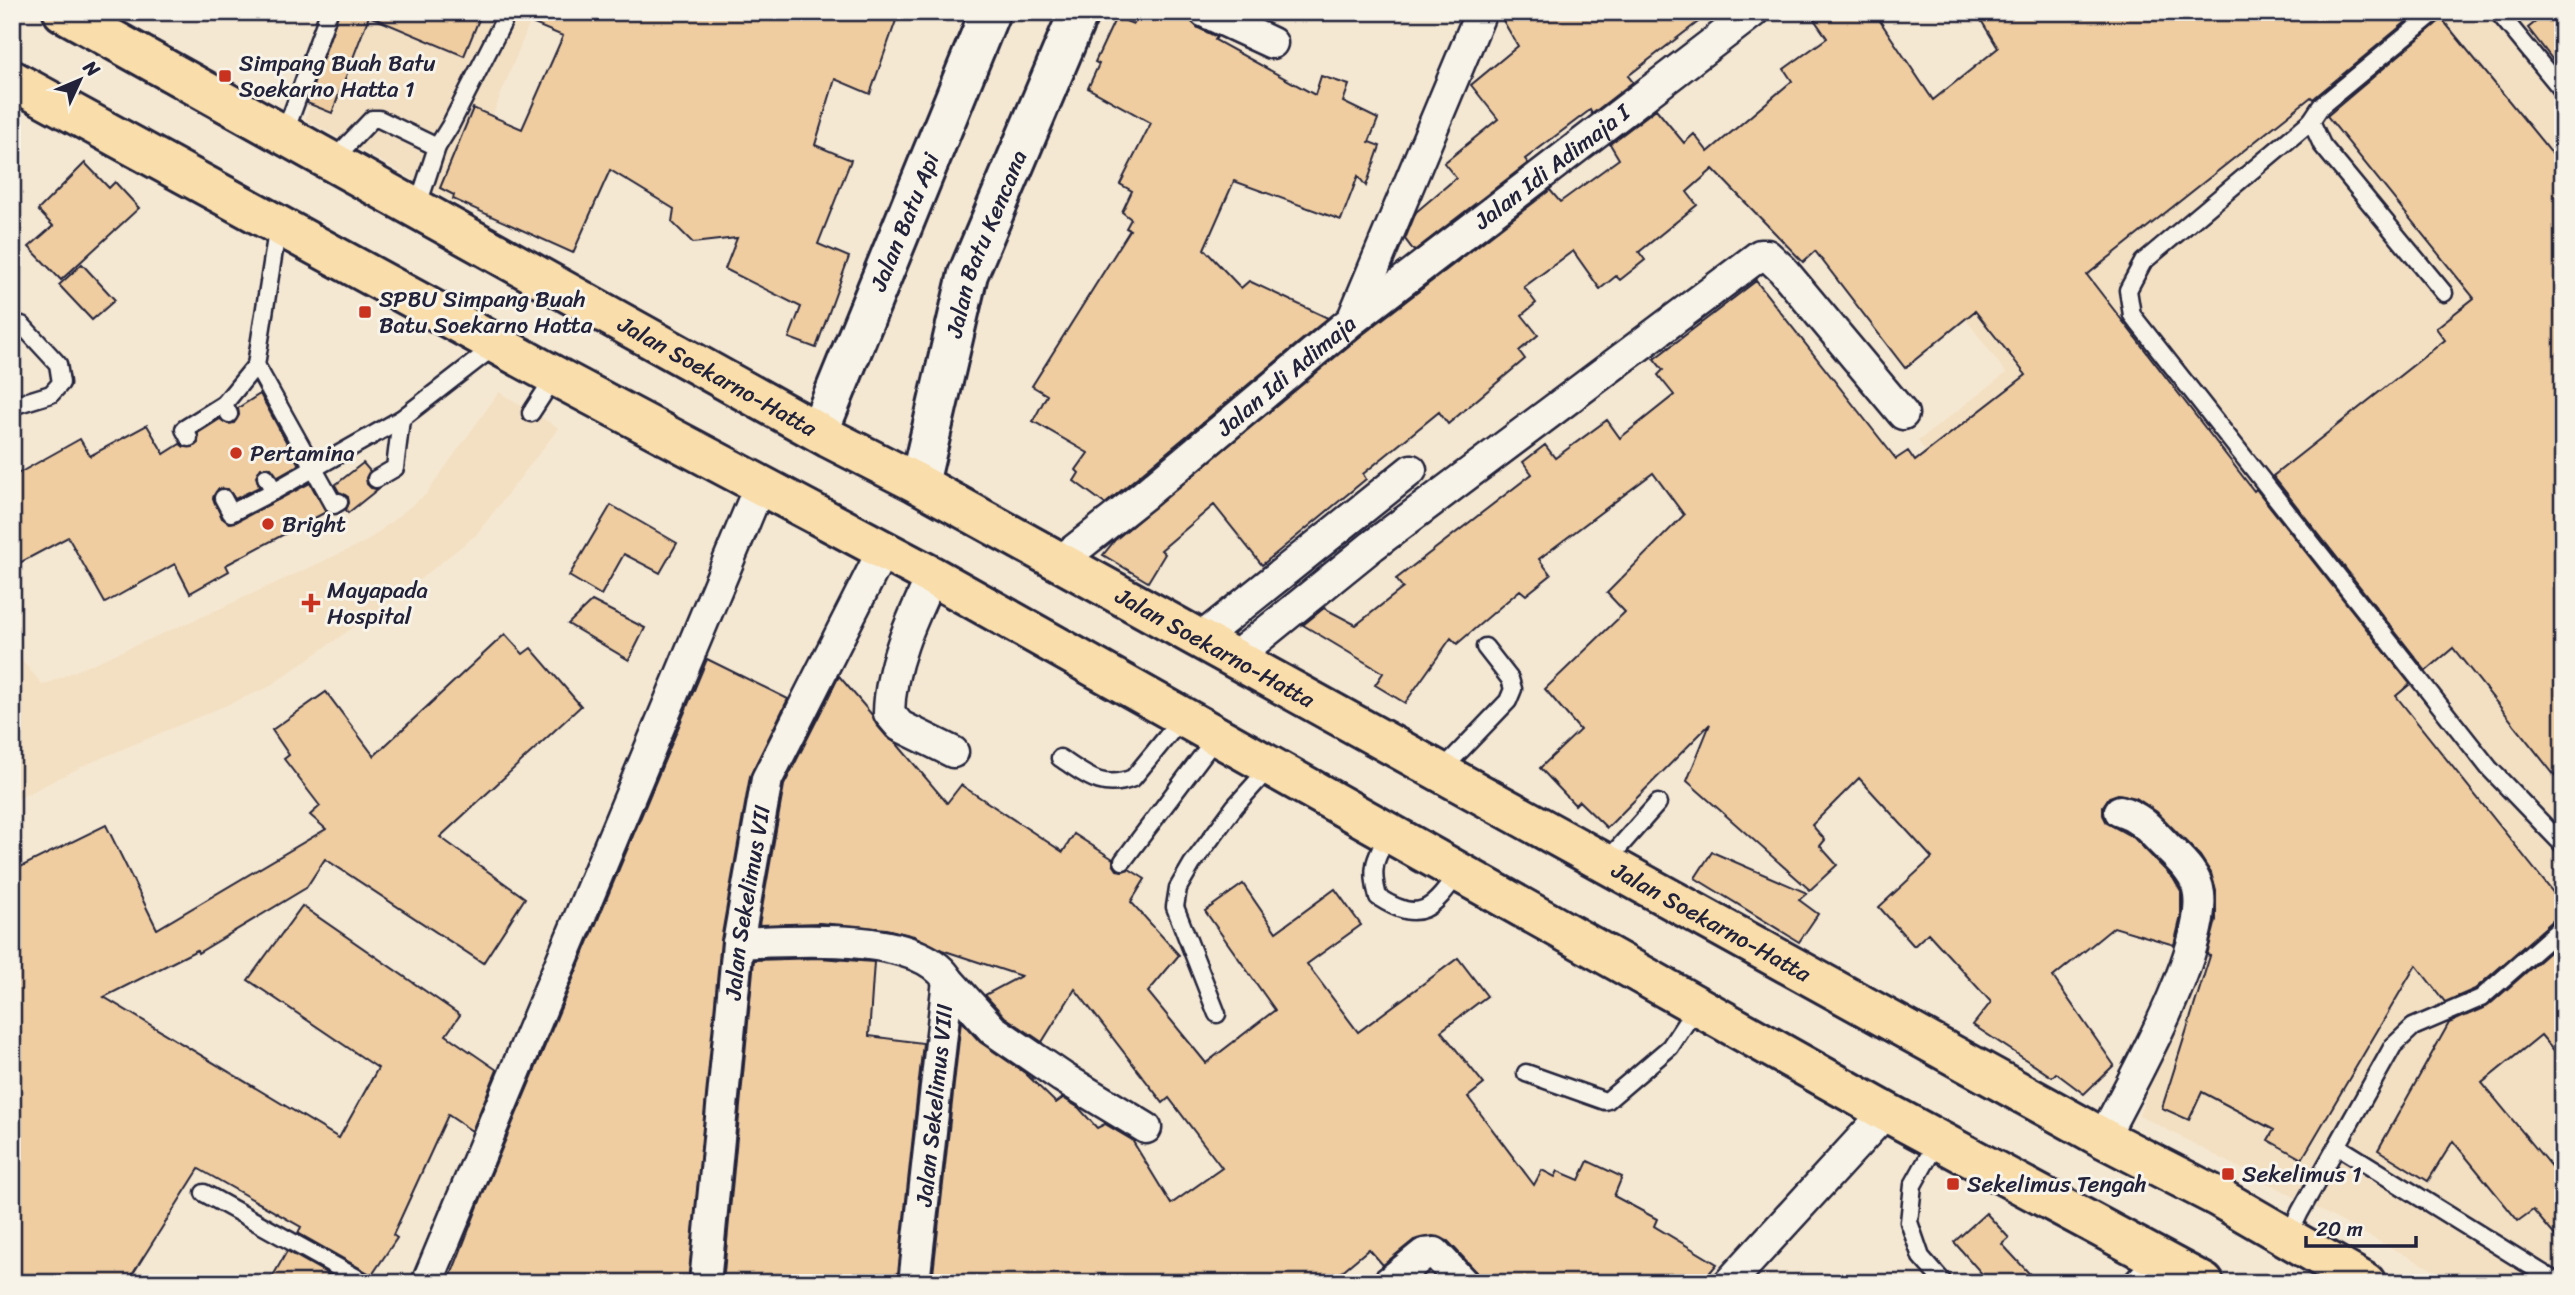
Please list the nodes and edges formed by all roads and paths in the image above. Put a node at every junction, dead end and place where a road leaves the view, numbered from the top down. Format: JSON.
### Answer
{"nodes":[{"id":1,"x":63,"y":12,"type":"edge"},
{"id":2,"x":329,"y":12,"type":"edge"},
{"id":3,"x":508,"y":12,"type":"edge"},
{"id":4,"x":990,"y":12,"type":"edge"},
{"id":5,"x":1079,"y":12,"type":"edge"},
{"id":6,"x":1205,"y":12,"type":"edge"},
{"id":7,"x":1481,"y":12,"type":"edge"},
{"id":8,"x":2435,"y":12,"type":"edge"},
{"id":9,"x":2498,"y":12,"type":"edge"},
{"id":10,"x":1745,"y":15,"type":"edge"},
{"id":11,"x":1272,"y":43,"type":"dead end"},
{"id":12,"x":12,"y":80,"type":"edge"},
{"id":13,"x":2563,"y":91,"type":"edge"},
{"id":14,"x":2312,"y":121,"type":"junction"},
{"id":15,"x":285,"y":135,"type":"junction"},
{"id":16,"x":437,"y":147,"type":"junction"},
{"id":17,"x":332,"y":161,"type":"junction"},
{"id":18,"x":417,"y":208,"type":"junction"},
{"id":19,"x":278,"y":225,"type":"junction"},
{"id":20,"x":2444,"y":293,"type":"dead end"},
{"id":21,"x":1351,"y":321,"type":"junction"},
{"id":22,"x":12,"y":323,"type":"edge"},
{"id":23,"x":497,"y":344,"type":"junction"},
{"id":24,"x":256,"y":365,"type":"junction"},
{"id":25,"x":555,"y":376,"type":"junction"},
{"id":26,"x":12,"y":406,"type":"edge"},
{"id":27,"x":531,"y":413,"type":"dead end"},
{"id":28,"x":1903,"y":414,"type":"dead end"},
{"id":29,"x":401,"y":419,"type":"junction"},
{"id":30,"x":819,"y":431,"type":"junction"},
{"id":31,"x":189,"y":438,"type":"dead end"},
{"id":32,"x":314,"y":470,"type":"junction"},
{"id":33,"x":1411,"y":470,"type":"dead end"},
{"id":34,"x":376,"y":479,"type":"dead end"},
{"id":35,"x":919,"y":484,"type":"junction"},
{"id":36,"x":760,"y":485,"type":"junction"},
{"id":37,"x":223,"y":498,"type":"dead end"},
{"id":38,"x":339,"y":502,"type":"dead end"},
{"id":39,"x":883,"y":550,"type":"junction"},
{"id":40,"x":1059,"y":562,"type":"junction"},
{"id":41,"x":932,"y":576,"type":"junction"},
{"id":42,"x":1200,"y":639,"type":"junction"},
{"id":43,"x":1485,"y":647,"type":"dead end"},
{"id":44,"x":1234,"y":658,"type":"junction"},
{"id":45,"x":1182,"y":717,"type":"junction"},
{"id":46,"x":1217,"y":736,"type":"junction"},
{"id":47,"x":953,"y":752,"type":"dead end"},
{"id":48,"x":1060,"y":758,"type":"dead end"},
{"id":49,"x":1271,"y":766,"type":"junction"},
{"id":50,"x":1440,"y":772,"type":"junction"},
{"id":51,"x":1658,"y":803,"type":"dead end"},
{"id":52,"x":2120,"y":811,"type":"dead end"},
{"id":53,"x":1390,"y":833,"type":"junction"},
{"id":54,"x":2563,"y":845,"type":"edge"},
{"id":55,"x":1123,"y":861,"type":"dead end"},
{"id":56,"x":1605,"y":863,"type":"junction"},
{"id":57,"x":1459,"y":872,"type":"junction"},
{"id":58,"x":2563,"y":926,"type":"edge"},
{"id":59,"x":737,"y":943,"type":"junction"},
{"id":60,"x":948,"y":980,"type":"junction"},
{"id":61,"x":1697,"y":1006,"type":"junction"},
{"id":62,"x":1217,"y":1014,"type":"dead end"},
{"id":63,"x":1526,"y":1073,"type":"dead end"},
{"id":64,"x":1886,"y":1112,"type":"junction"},
{"id":65,"x":1146,"y":1128,"type":"dead end"},
{"id":66,"x":2104,"y":1138,"type":"junction"},
{"id":67,"x":1938,"y":1140,"type":"junction"},
{"id":68,"x":2337,"y":1146,"type":"junction"},
{"id":69,"x":204,"y":1193,"type":"dead end"},
{"id":70,"x":2287,"y":1239,"type":"junction"},
{"id":71,"x":2143,"y":1270,"type":"edge"},
{"id":72,"x":2555,"y":1280,"type":"dead end"},
{"id":73,"x":359,"y":1281,"type":"edge"},
{"id":74,"x":427,"y":1283,"type":"edge"},
{"id":75,"x":705,"y":1283,"type":"edge"},
{"id":76,"x":914,"y":1283,"type":"edge"},
{"id":77,"x":1388,"y":1283,"type":"edge"},
{"id":78,"x":1463,"y":1283,"type":"edge"},
{"id":79,"x":1729,"y":1283,"type":"edge"},
{"id":80,"x":1944,"y":1283,"type":"edge"},
{"id":81,"x":2204,"y":1283,"type":"edge"},
{"id":82,"x":2366,"y":1283,"type":"edge"}],
"edges":[{"from":1,"to":15,"type":"highway","name":"Jalan Soekarno-Hatta"},
{"from":2,"to":15,"type":"lane"},
{"from":3,"to":16,"type":"lane"},
{"from":4,"to":30,"type":"street","name":"Jalan Batu Api"},
{"from":5,"to":35,"type":"street","name":"Jalan Batu Kencana"},
{"from":6,"to":11,"type":"street"},
{"from":7,"to":21,"type":"street","name":"Jalan Idi Adimaja"},
{"from":8,"to":14,"type":"lane"},
{"from":9,"to":13,"type":"lane"},
{"from":10,"to":21,"type":"street","name":"Jalan Idi Adimaja I"},
{"from":12,"to":19,"type":"highway"},
{"from":14,"to":20,"type":"lane"},
{"from":14,"to":54,"type":"lane"},
{"from":15,"to":17,"type":"highway","name":"Jalan Soekarno-Hatta"},
{"from":16,"to":17,"type":"lane"},
{"from":16,"to":18,"type":"lane"},
{"from":17,"to":18,"type":"highway","name":"Jalan Soekarno-Hatta"},
{"from":18,"to":30,"type":"highway","name":"Jalan Soekarno-Hatta"},
{"from":19,"to":23,"type":"highway"},
{"from":19,"to":24,"type":"lane"},
{"from":21,"to":40,"type":"street","name":"Jalan Idi Adimaja"},
{"from":22,"to":26,"type":"lane"},
{"from":23,"to":25,"type":"highway"},
{"from":23,"to":29,"type":"lane"},
{"from":24,"to":31,"type":"lane"},
{"from":24,"to":32,"type":"lane"},
{"from":25,"to":27,"type":"lane"},
{"from":25,"to":36,"type":"highway"},
{"from":28,"to":44,"type":"street"},
{"from":29,"to":32,"type":"lane"},
{"from":29,"to":34,"type":"lane"},
{"from":30,"to":35,"type":"highway","name":"Jalan Soekarno-Hatta"},
{"from":32,"to":37,"type":"lane"},
{"from":32,"to":38,"type":"lane"},
{"from":33,"to":42,"type":"street"},
{"from":35,"to":40,"type":"highway","name":"Jalan Soekarno-Hatta"},
{"from":36,"to":39,"type":"highway"},
{"from":36,"to":74,"type":"street"},
{"from":39,"to":41,"type":"highway"},
{"from":39,"to":59,"type":"street","name":"Jalan Sekelimus VII"},
{"from":40,"to":42,"type":"highway","name":"Jalan Soekarno-Hatta"},
{"from":41,"to":45,"type":"highway"},
{"from":41,"to":47,"type":"street"},
{"from":42,"to":44,"type":"highway","name":"Jalan Soekarno-Hatta"},
{"from":43,"to":50,"type":"lane"},
{"from":44,"to":50,"type":"highway","name":"Jalan Soekarno-Hatta"},
{"from":45,"to":46,"type":"highway"},
{"from":45,"to":48,"type":"lane"},
{"from":46,"to":49,"type":"highway"},
{"from":46,"to":55,"type":"lane"},
{"from":49,"to":53,"type":"highway"},
{"from":49,"to":62,"type":"lane"},
{"from":50,"to":56,"type":"highway","name":"Jalan Soekarno-Hatta"},
{"from":51,"to":56,"type":"lane"},
{"from":52,"to":66,"type":"street"},
{"from":53,"to":57,"type":"highway"},
{"from":53,"to":57,"type":"lane"},
{"from":56,"to":66,"type":"highway","name":"Jalan Soekarno-Hatta"},
{"from":57,"to":61,"type":"highway"},
{"from":58,"to":68,"type":"lane"},
{"from":59,"to":60,"type":"street","name":"Jalan Sekelimus VIII"},
{"from":59,"to":75,"type":"street","name":"Jalan Sekelimus VII"},
{"from":60,"to":65,"type":"street"},
{"from":60,"to":76,"type":"street","name":"Jalan Sekelimus VIII"},
{"from":61,"to":63,"type":"lane"},
{"from":61,"to":64,"type":"highway"},
{"from":64,"to":67,"type":"highway"},
{"from":64,"to":79,"type":"street"},
{"from":66,"to":70,"type":"highway","name":"Jalan Soekarno-Hatta"},
{"from":67,"to":71,"type":"highway"},
{"from":67,"to":80,"type":"lane"},
{"from":68,"to":70,"type":"lane"},
{"from":68,"to":72,"type":"lane"},
{"from":69,"to":73,"type":"lane"},
{"from":70,"to":82,"type":"highway","name":"Jalan Soekarno-Hatta"},
{"from":71,"to":81,"type":"highway"},
{"from":77,"to":78,"type":"street"}]}
